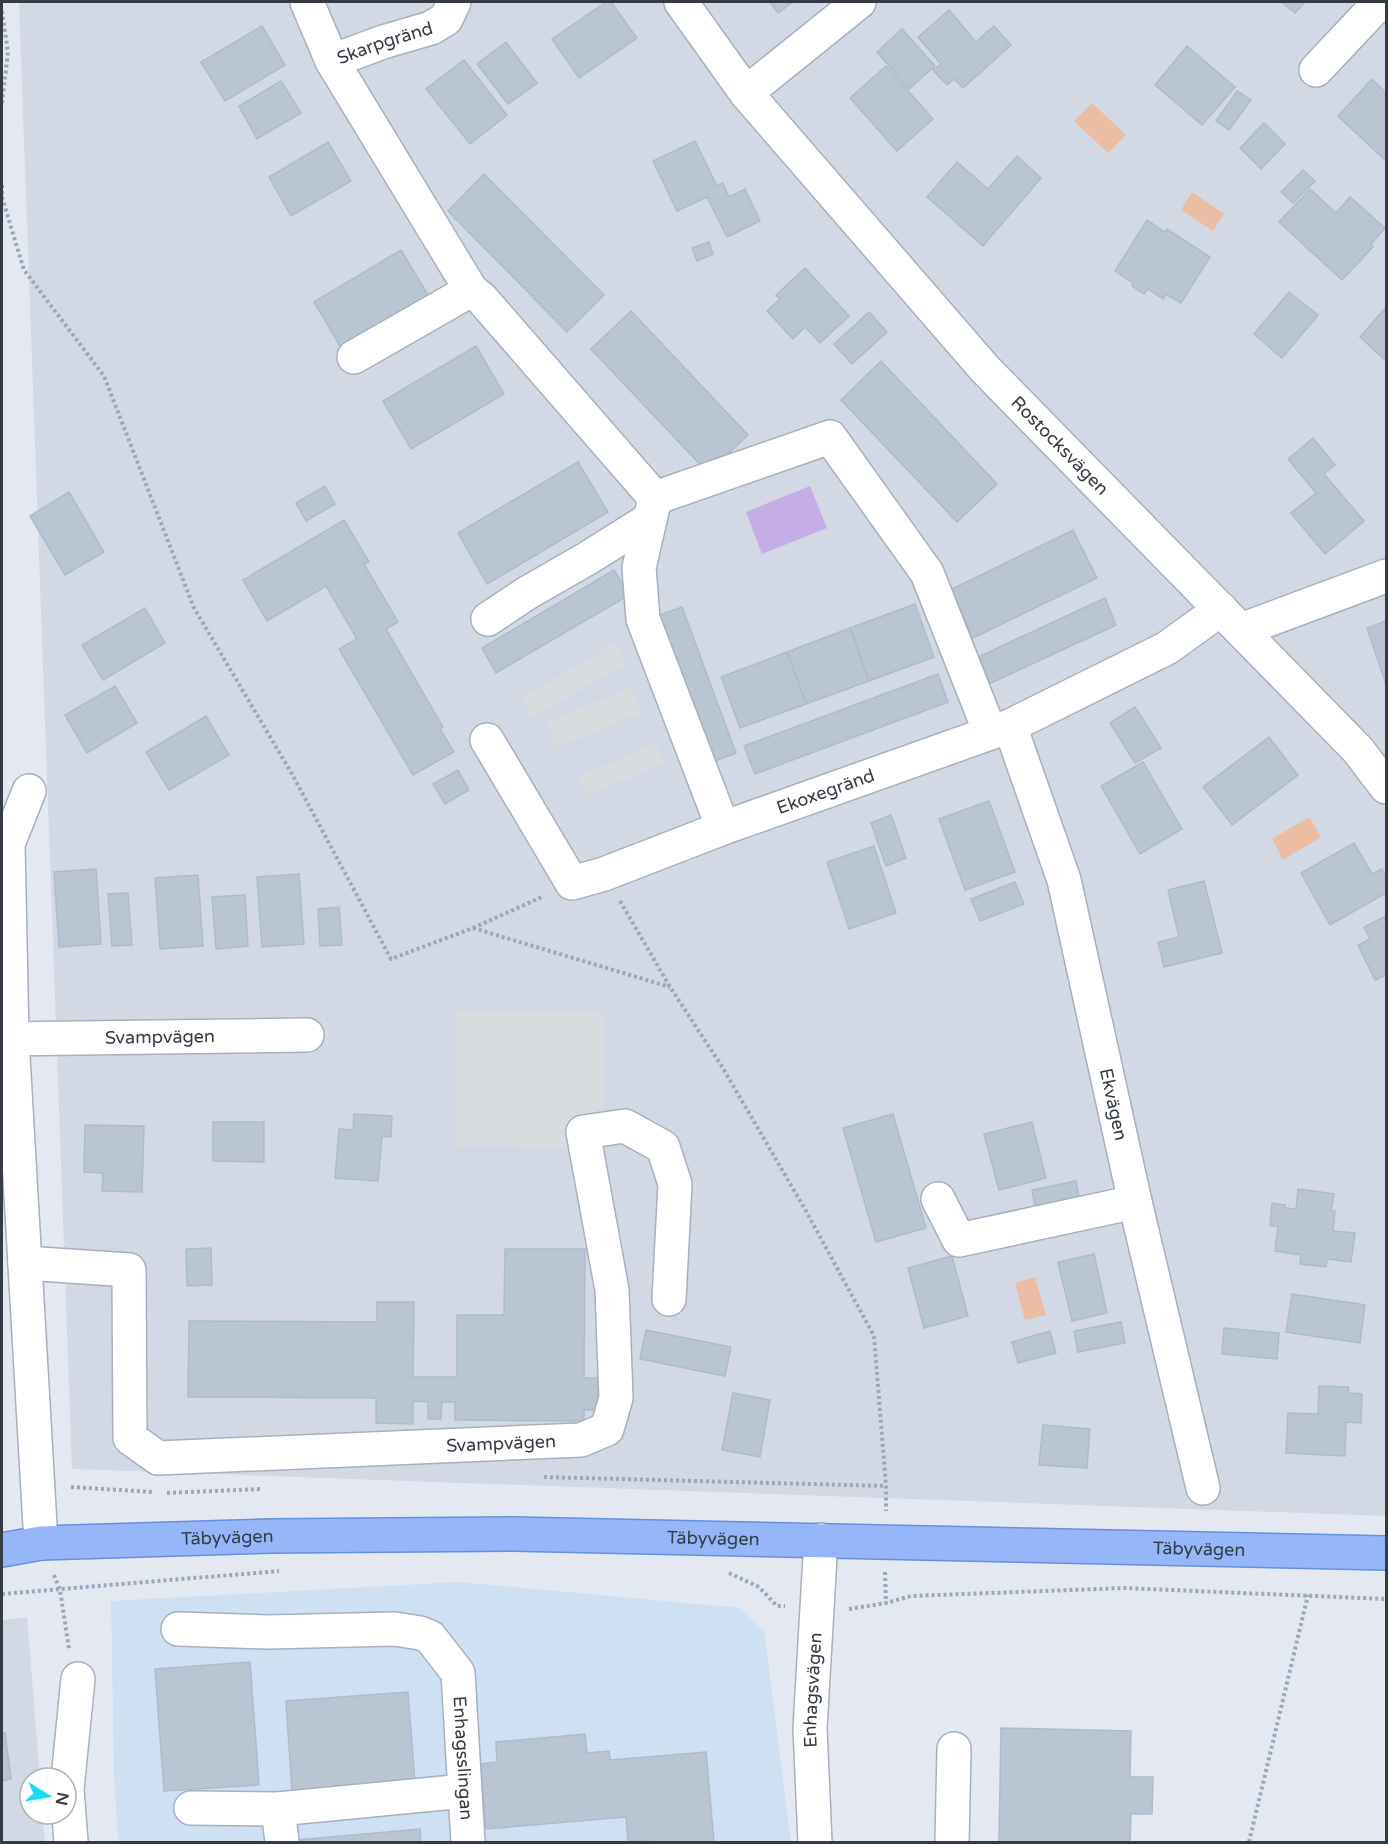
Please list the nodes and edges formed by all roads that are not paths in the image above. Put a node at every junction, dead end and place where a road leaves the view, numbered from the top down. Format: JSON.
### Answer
{"nodes":[{"id":1,"x":307,"y":2,"type":"edge"},
{"id":2,"x":454,"y":2,"type":"edge"},
{"id":3,"x":681,"y":2,"type":"edge"},
{"id":4,"x":859,"y":2,"type":"edge"},
{"id":5,"x":1380,"y":2,"type":"edge"},
{"id":6,"x":332,"y":61,"type":"junction"},
{"id":7,"x":1316,"y":70,"type":"dead end"},
{"id":8,"x":746,"y":93,"type":"junction"},
{"id":9,"x":471,"y":290,"type":"junction"},
{"id":10,"x":354,"y":357,"type":"dead end"},
{"id":11,"x":652,"y":508,"type":"junction"},
{"id":12,"x":1386,"y":576,"type":"edge"},
{"id":13,"x":488,"y":619,"type":"dead end"},
{"id":14,"x":1231,"y":620,"type":"junction"},
{"id":15,"x":1000,"y":729,"type":"junction"},
{"id":16,"x":487,"y":740,"type":"dead end"},
{"id":17,"x":1386,"y":787,"type":"edge"},
{"id":18,"x":30,"y":791,"type":"dead end"},
{"id":19,"x":723,"y":828,"type":"junction"},
{"id":20,"x":307,"y":1035,"type":"dead end"},
{"id":21,"x":7,"y":1039,"type":"edge"},
{"id":22,"x":938,"y":1200,"type":"dead end"},
{"id":23,"x":1135,"y":1202,"type":"junction"},
{"id":24,"x":25,"y":1263,"type":"junction"},
{"id":25,"x":669,"y":1299,"type":"dead end"},
{"id":26,"x":1203,"y":1488,"type":"dead end"},
{"id":27,"x":822,"y":1540,"type":"junction"},
{"id":28,"x":41,"y":1543,"type":"junction"},
{"id":29,"x":2,"y":1550,"type":"edge"},
{"id":30,"x":1386,"y":1552,"type":"edge"},
{"id":31,"x":178,"y":1629,"type":"dead end"},
{"id":32,"x":78,"y":1679,"type":"road end"},
{"id":33,"x":954,"y":1749,"type":"dead end"},
{"id":34,"x":464,"y":1791,"type":"junction"},
{"id":35,"x":191,"y":1808,"type":"dead end"},
{"id":36,"x":278,"y":1809,"type":"junction"},
{"id":37,"x":71,"y":1842,"type":"edge"},
{"id":38,"x":282,"y":1842,"type":"edge"},
{"id":39,"x":468,"y":1842,"type":"edge"},
{"id":40,"x":815,"y":1842,"type":"edge"},
{"id":41,"x":952,"y":1842,"type":"edge"}],
"edges":[{"from":1,"to":6,"type":"street","name":"Skarpgränd"},
{"from":2,"to":6,"type":"street","name":"Skarpgränd"},
{"from":3,"to":8,"type":"street","name":"Rostocksvägen"},
{"from":4,"to":8,"type":"street"},
{"from":5,"to":7,"type":"street"},
{"from":6,"to":9,"type":"street"},
{"from":8,"to":14,"type":"street","name":"Rostocksvägen"},
{"from":9,"to":10,"type":"street"},
{"from":9,"to":11,"type":"street"},
{"from":11,"to":13,"type":"street"},
{"from":11,"to":15,"type":"street","name":"Ekvägen"},
{"from":11,"to":19,"type":"street"},
{"from":12,"to":14,"type":"street","name":"Ekoxegränd"},
{"from":14,"to":15,"type":"street","name":"Ekoxegränd"},
{"from":14,"to":17,"type":"street","name":"Rostocksvägen"},
{"from":15,"to":19,"type":"street","name":"Ekoxegränd"},
{"from":15,"to":23,"type":"street","name":"Ekvägen"},
{"from":16,"to":19,"type":"street","name":"Ekoxegränd"},
{"from":18,"to":21,"type":"street"},
{"from":20,"to":21,"type":"street","name":"Svampvägen"},
{"from":21,"to":24,"type":"street"},
{"from":22,"to":23,"type":"street"},
{"from":23,"to":26,"type":"street","name":"Ekvägen"},
{"from":24,"to":25,"type":"street","name":"Svampvägen"},
{"from":24,"to":28,"type":"street"},
{"from":27,"to":28,"type":"main road","name":"Täbyvägen"},
{"from":27,"to":30,"type":"main road","name":"Täbyvägen"},
{"from":27,"to":40,"type":"street","name":"Enhagsvägen"},
{"from":28,"to":29,"type":"main road","name":"Täbyvägen"},
{"from":31,"to":34,"type":"street","name":"Enhagsslingan"},
{"from":32,"to":37,"type":"street"},
{"from":33,"to":41,"type":"street"},
{"from":34,"to":36,"type":"street"},
{"from":34,"to":39,"type":"street","name":"Enhagsslingan"},
{"from":35,"to":36,"type":"street"},
{"from":36,"to":38,"type":"street"}]}
